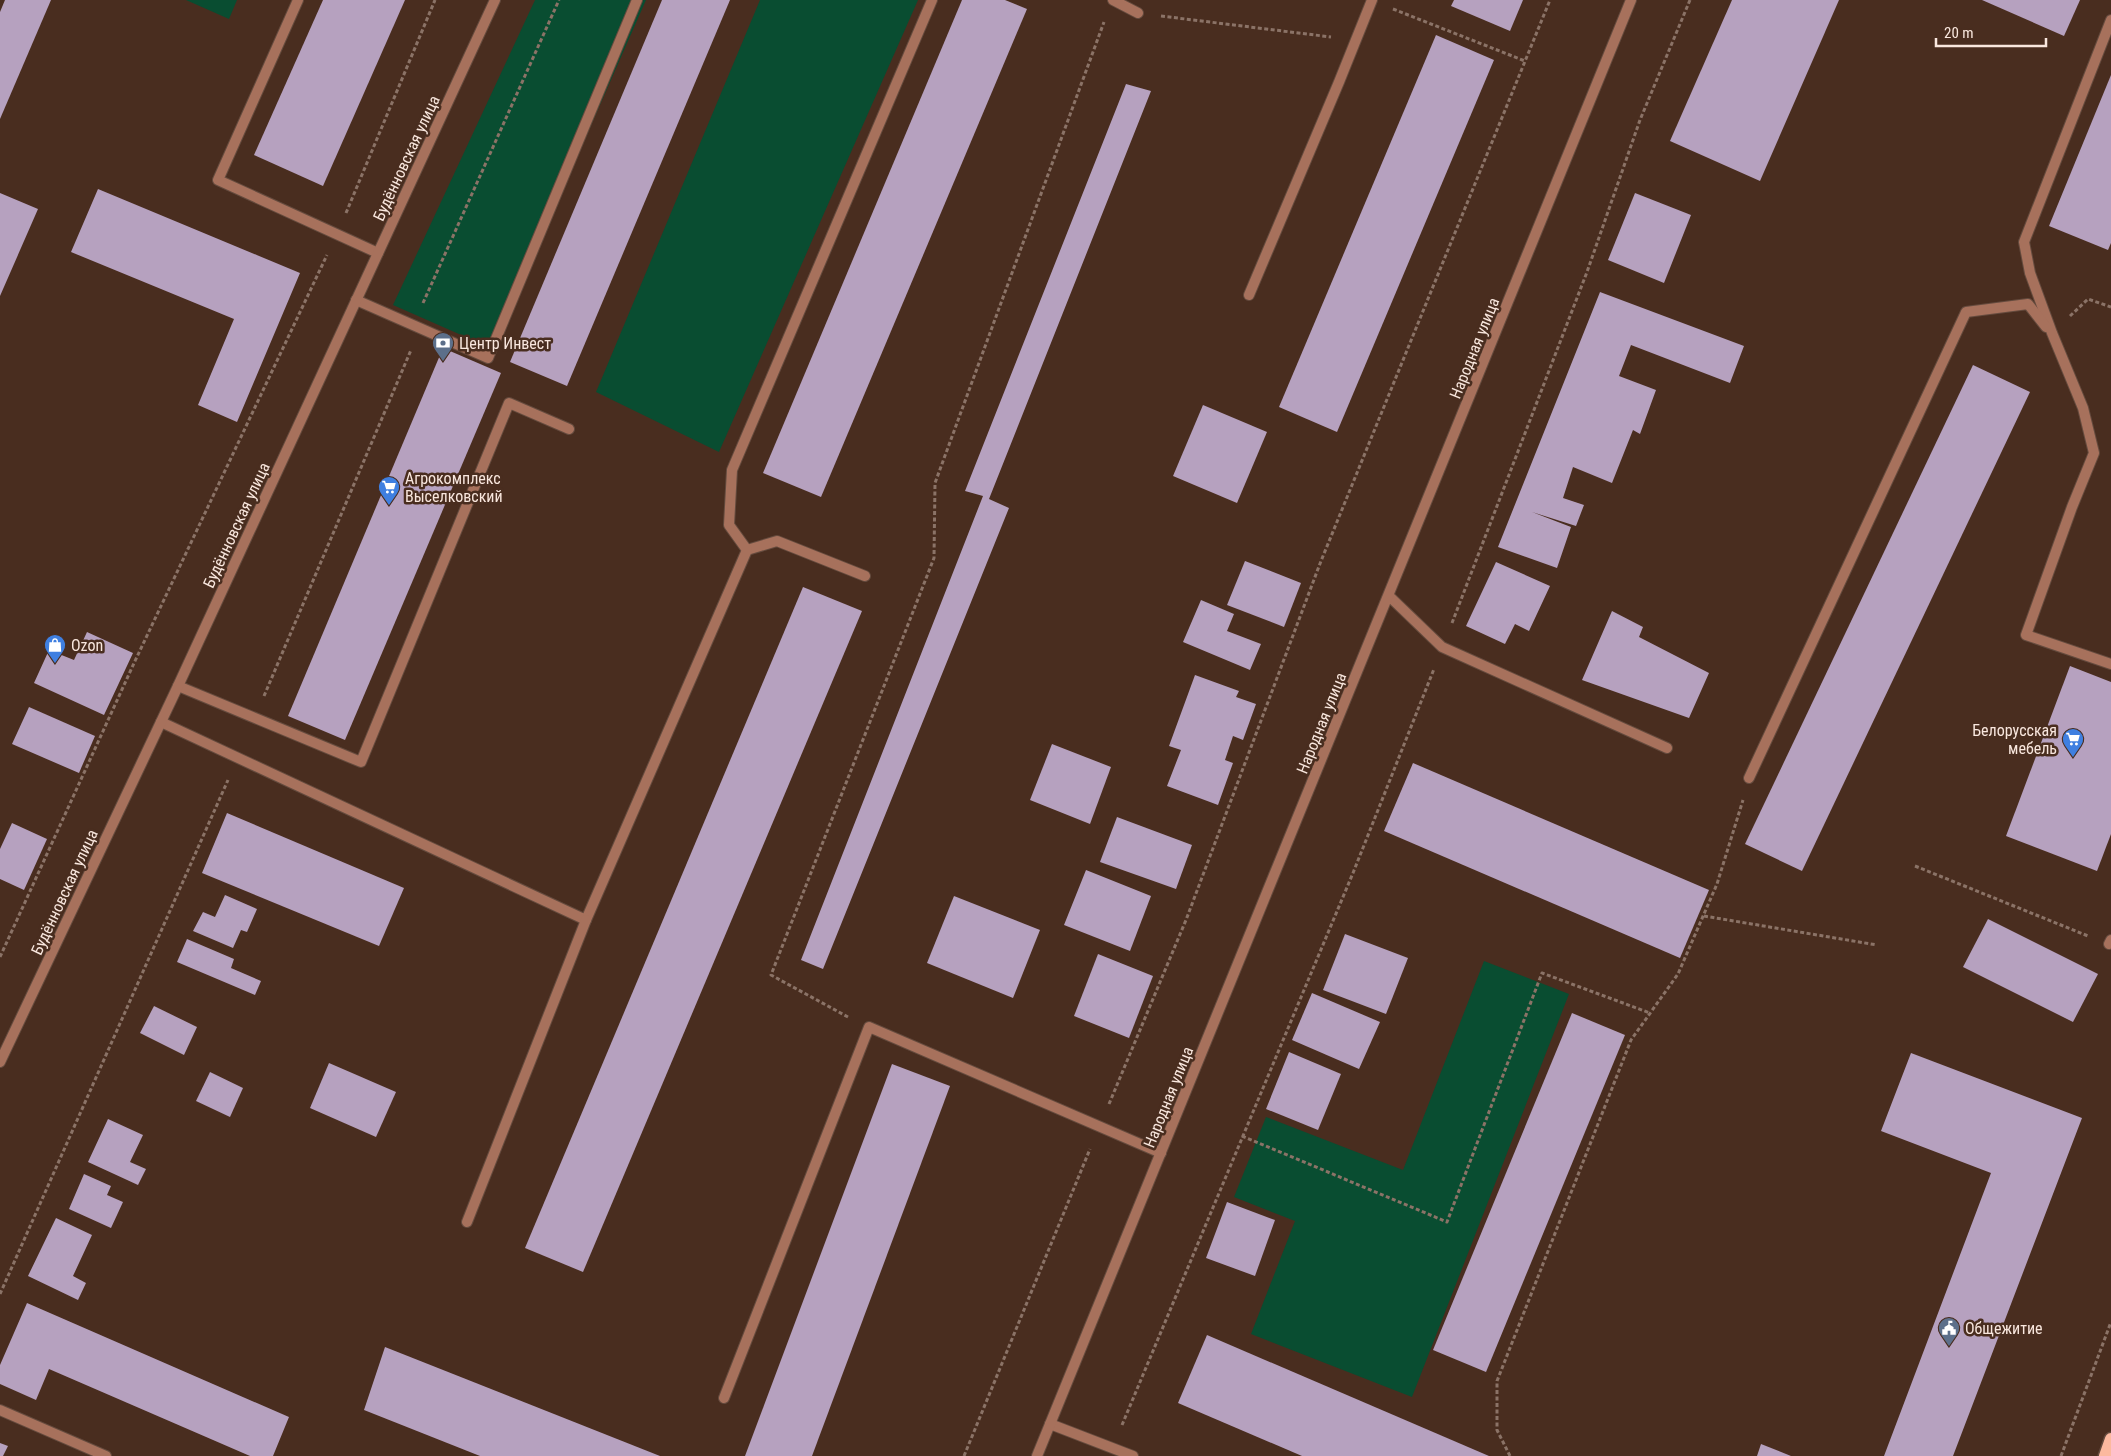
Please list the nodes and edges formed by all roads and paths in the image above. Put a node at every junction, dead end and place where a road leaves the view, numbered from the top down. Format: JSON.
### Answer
{"nodes":[{"id":1,"x":298,"y":0,"type":"edge"},
{"id":2,"x":435,"y":0,"type":"edge"},
{"id":3,"x":495,"y":0,"type":"edge"},
{"id":4,"x":559,"y":0,"type":"edge"},
{"id":5,"x":637,"y":0,"type":"edge"},
{"id":6,"x":932,"y":0,"type":"edge"},
{"id":7,"x":1114,"y":0,"type":"edge"},
{"id":8,"x":1372,"y":0,"type":"edge"},
{"id":9,"x":1550,"y":0,"type":"edge"},
{"id":10,"x":1631,"y":0,"type":"edge"},
{"id":11,"x":1690,"y":0,"type":"edge"},
{"id":12,"x":1138,"y":13,"type":"joint"},
{"id":13,"x":1105,"y":19,"type":"dead end"},
{"id":14,"x":2111,"y":20,"type":"edge"},
{"id":15,"x":1355,"y":40,"type":"junction"},
{"id":16,"x":1525,"y":61,"type":"junction"},
{"id":17,"x":337,"y":234,"type":"junction"},
{"id":18,"x":378,"y":253,"type":"junction"},
{"id":19,"x":1249,"y":295,"type":"dead end"},
{"id":20,"x":356,"y":300,"type":"junction"},
{"id":21,"x":2111,"y":307,"type":"edge"},
{"id":22,"x":417,"y":326,"type":"junction"},
{"id":23,"x":2052,"y":334,"type":"junction"},
{"id":24,"x":569,"y":429,"type":"dead end"},
{"id":25,"x":746,"y":550,"type":"junction"},
{"id":26,"x":865,"y":576,"type":"dead end"},
{"id":27,"x":1389,"y":596,"type":"junction"},
{"id":28,"x":1442,"y":647,"type":"junction"},
{"id":29,"x":2111,"y":664,"type":"edge"},
{"id":30,"x":178,"y":686,"type":"junction"},
{"id":31,"x":255,"y":718,"type":"junction"},
{"id":32,"x":161,"y":722,"type":"junction"},
{"id":33,"x":1667,"y":748,"type":"dead end"},
{"id":34,"x":238,"y":758,"type":"junction"},
{"id":35,"x":1749,"y":778,"type":"joint"},
{"id":36,"x":1916,"y":866,"type":"dead end"},
{"id":37,"x":1704,"y":916,"type":"junction"},
{"id":38,"x":586,"y":920,"type":"junction"},
{"id":39,"x":2110,"y":942,"type":"edge"},
{"id":40,"x":1877,"y":946,"type":"dead end"},
{"id":41,"x":0,"y":957,"type":"edge"},
{"id":42,"x":1650,"y":1014,"type":"junction"},
{"id":43,"x":869,"y":1027,"type":"junction"},
{"id":44,"x":0,"y":1062,"type":"edge"},
{"id":45,"x":1100,"y":1126,"type":"junction"},
{"id":46,"x":1242,"y":1136,"type":"junction"},
{"id":47,"x":1161,"y":1153,"type":"junction"},
{"id":48,"x":467,"y":1222,"type":"dead end"},
{"id":49,"x":0,"y":1294,"type":"edge"},
{"id":50,"x":2111,"y":1322,"type":"edge"},
{"id":51,"x":724,"y":1398,"type":"dead end"},
{"id":52,"x":0,"y":1410,"type":"edge"},
{"id":53,"x":1050,"y":1424,"type":"junction"},
{"id":54,"x":2111,"y":1439,"type":"edge"},
{"id":55,"x":1112,"y":1448,"type":"junction"},
{"id":56,"x":106,"y":1456,"type":"edge"},
{"id":57,"x":964,"y":1456,"type":"edge"},
{"id":58,"x":1037,"y":1456,"type":"edge"},
{"id":59,"x":1132,"y":1456,"type":"edge"},
{"id":60,"x":1510,"y":1456,"type":"edge"},
{"id":61,"x":2061,"y":1456,"type":"edge"},
{"id":62,"x":2105,"y":1456,"type":"edge"}],
"edges":[{"from":1,"to":17,"type":"street"},
{"from":2,"to":17,"type":"path"},
{"from":3,"to":18,"type":"street","name":"Будённовская улица"},
{"from":4,"to":22,"type":"path"},
{"from":5,"to":22,"type":"street"},
{"from":6,"to":25,"type":"street"},
{"from":7,"to":12,"type":"street"},
{"from":8,"to":15,"type":"street"},
{"from":8,"to":16,"type":"path"},
{"from":9,"to":16,"type":"path"},
{"from":10,"to":27,"type":"street","name":"Народная улица"},
{"from":11,"to":28,"type":"path"},
{"from":12,"to":15,"type":"path"},
{"from":13,"to":43,"type":"path"},
{"from":14,"to":23,"type":"street"},
{"from":15,"to":19,"type":"street"},
{"from":16,"to":45,"type":"path"},
{"from":17,"to":18,"type":"street"},
{"from":17,"to":41,"type":"path"},
{"from":18,"to":20,"type":"street","name":"Будённовская улица"},
{"from":20,"to":22,"type":"street"},
{"from":20,"to":30,"type":"street","name":"Будённовская улица"},
{"from":21,"to":23,"type":"path"},
{"from":22,"to":31,"type":"path"},
{"from":23,"to":29,"type":"street"},
{"from":23,"to":35,"type":"street"},
{"from":24,"to":31,"type":"street"},
{"from":25,"to":26,"type":"street"},
{"from":25,"to":38,"type":"street"},
{"from":27,"to":28,"type":"street"},
{"from":27,"to":47,"type":"street","name":"Народная улица"},
{"from":28,"to":33,"type":"street"},
{"from":28,"to":46,"type":"path"},
{"from":30,"to":31,"type":"street"},
{"from":30,"to":32,"type":"street","name":"Будённовская улица"},
{"from":32,"to":34,"type":"street"},
{"from":32,"to":44,"type":"street","name":"Будённовская улица"},
{"from":34,"to":38,"type":"street"},
{"from":34,"to":49,"type":"path"},
{"from":35,"to":37,"type":"path"},
{"from":36,"to":39,"type":"path"},
{"from":37,"to":40,"type":"path"},
{"from":37,"to":42,"type":"path"},
{"from":38,"to":48,"type":"street"},
{"from":42,"to":46,"type":"path"},
{"from":42,"to":60,"type":"path"},
{"from":43,"to":45,"type":"street"},
{"from":43,"to":51,"type":"street"},
{"from":45,"to":47,"type":"street"},
{"from":45,"to":57,"type":"path"},
{"from":46,"to":55,"type":"path"},
{"from":47,"to":53,"type":"street","name":"Народная улица"},
{"from":50,"to":61,"type":"path"},
{"from":52,"to":56,"type":"street"},
{"from":53,"to":55,"type":"street"},
{"from":53,"to":58,"type":"street","name":"Народная улица"},
{"from":54,"to":62,"type":"main road"},
{"from":55,"to":59,"type":"street"}]}
